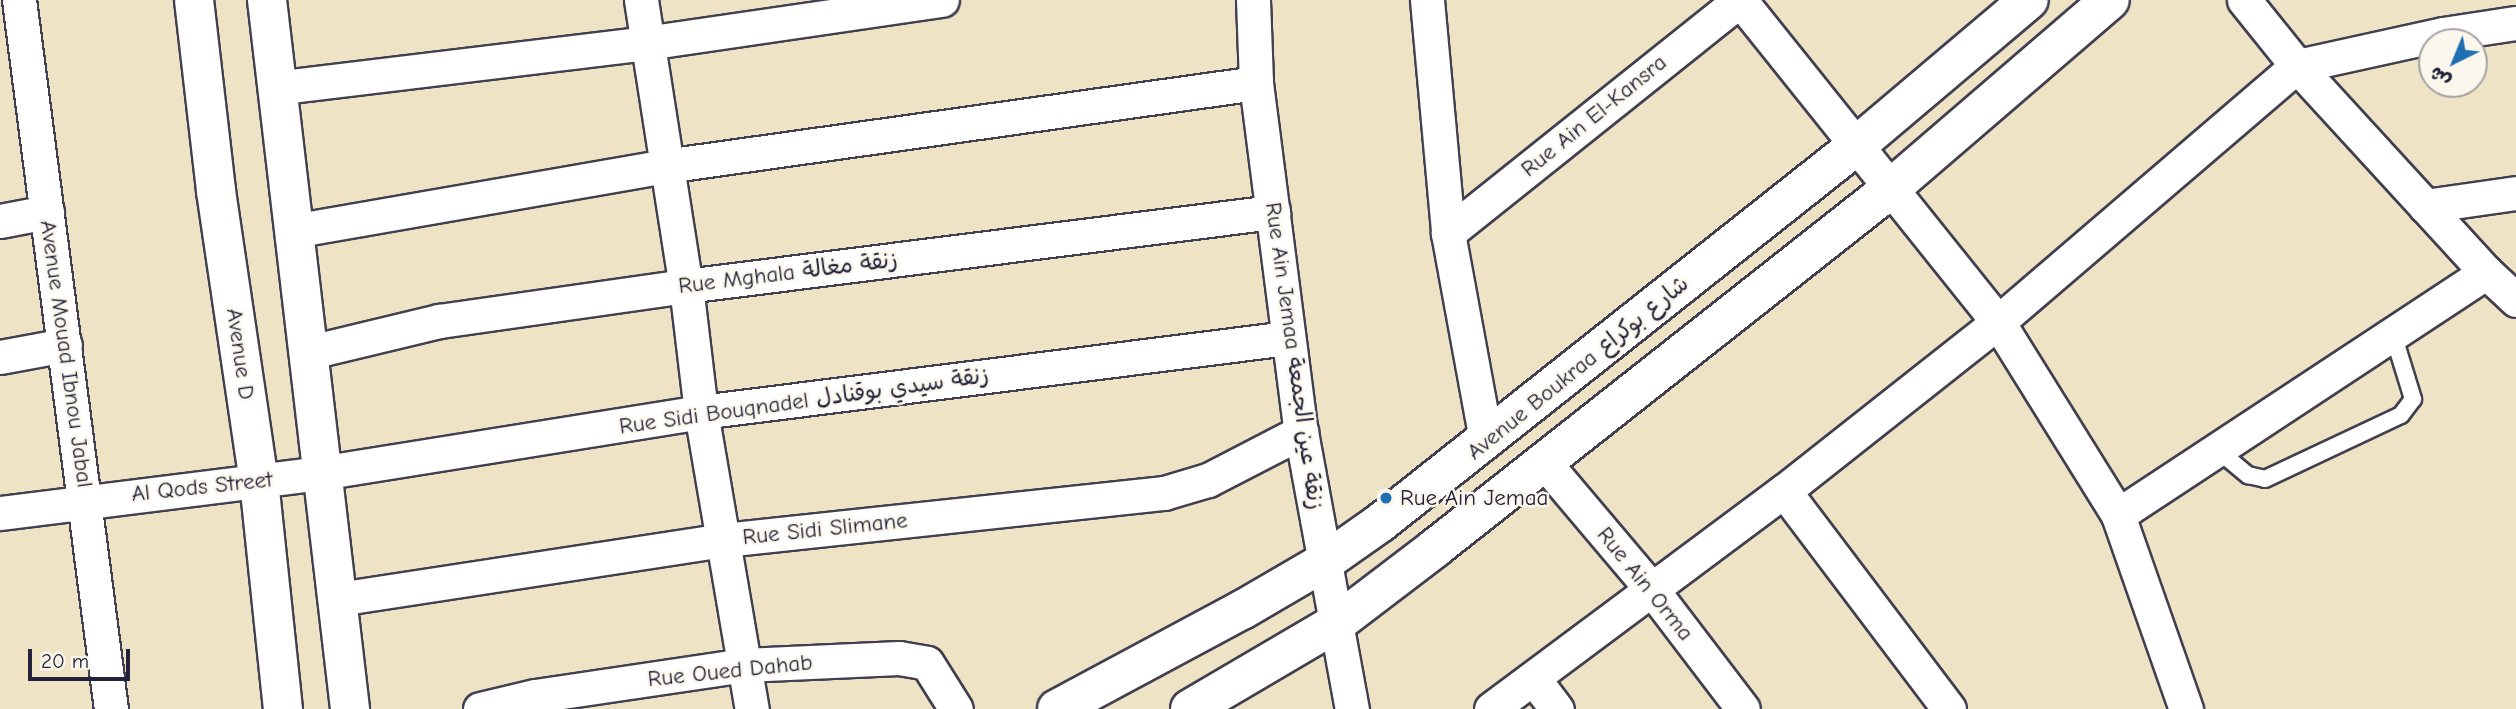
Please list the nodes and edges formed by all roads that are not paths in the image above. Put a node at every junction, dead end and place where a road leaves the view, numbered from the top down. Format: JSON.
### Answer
{"nodes":[{"id":1,"x":19,"y":0,"type":"edge"},
{"id":2,"x":194,"y":0,"type":"edge"},
{"id":3,"x":267,"y":0,"type":"edge"},
{"id":4,"x":641,"y":0,"type":"edge"},
{"id":5,"x":942,"y":0,"type":"edge"},
{"id":6,"x":1253,"y":0,"type":"edge"},
{"id":7,"x":1427,"y":0,"type":"edge"},
{"id":8,"x":1740,"y":0,"type":"edge"},
{"id":9,"x":2029,"y":0,"type":"edge"},
{"id":10,"x":2110,"y":0,"type":"edge"},
{"id":11,"x":2244,"y":0,"type":"edge"},
{"id":12,"x":2516,"y":23,"type":"edge"},
{"id":13,"x":646,"y":43,"type":"junction"},
{"id":14,"x":2297,"y":66,"type":"junction"},
{"id":15,"x":1256,"y":83,"type":"junction"},
{"id":16,"x":275,"y":88,"type":"junction"},
{"id":17,"x":1856,"y":146,"type":"junction"},
{"id":18,"x":665,"y":166,"type":"junction"},
{"id":19,"x":1889,"y":190,"type":"junction"},
{"id":20,"x":2516,"y":193,"type":"edge"},
{"id":21,"x":2425,"y":206,"type":"junction"},
{"id":22,"x":47,"y":212,"type":"junction"},
{"id":23,"x":1273,"y":212,"type":"junction"},
{"id":24,"x":0,"y":221,"type":"edge"},
{"id":25,"x":293,"y":231,"type":"junction"},
{"id":26,"x":1448,"y":233,"type":"junction"},
{"id":27,"x":2486,"y":272,"type":"junction"},
{"id":28,"x":686,"y":286,"type":"junction"},
{"id":29,"x":2516,"y":300,"type":"edge"},
{"id":30,"x":1998,"y":322,"type":"junction"},
{"id":31,"x":2392,"y":334,"type":"junction"},
{"id":32,"x":1288,"y":338,"type":"junction"},
{"id":33,"x":65,"y":345,"type":"junction"},
{"id":34,"x":306,"y":354,"type":"junction"},
{"id":35,"x":0,"y":356,"type":"edge"},
{"id":36,"x":701,"y":412,"type":"junction"},
{"id":37,"x":1301,"y":432,"type":"junction"},
{"id":38,"x":1486,"y":441,"type":"junction"},
{"id":39,"x":2219,"y":451,"type":"junction"},
{"id":40,"x":1544,"y":462,"type":"junction"},
{"id":41,"x":320,"y":473,"type":"junction"},
{"id":42,"x":259,"y":481,"type":"junction"},
{"id":43,"x":1784,"y":491,"type":"junction"},
{"id":44,"x":85,"y":500,"type":"junction"},
{"id":45,"x":0,"y":513,"type":"edge"},
{"id":46,"x":2118,"y":516,"type":"junction"},
{"id":47,"x":724,"y":540,"type":"junction"},
{"id":48,"x":1326,"y":561,"type":"junction"},
{"id":49,"x":1653,"y":591,"type":"junction"},
{"id":50,"x":338,"y":599,"type":"junction"},
{"id":51,"x":1338,"y":622,"type":"junction"},
{"id":52,"x":744,"y":665,"type":"junction"},
{"id":53,"x":1534,"y":679,"type":"junction"},
{"id":54,"x":2178,"y":707,"type":"edge"},
{"id":55,"x":103,"y":708,"type":"edge"},
{"id":56,"x":283,"y":709,"type":"edge"},
{"id":57,"x":350,"y":709,"type":"edge"},
{"id":58,"x":480,"y":709,"type":"edge"},
{"id":59,"x":752,"y":709,"type":"edge"},
{"id":60,"x":956,"y":709,"type":"edge"},
{"id":61,"x":1057,"y":709,"type":"edge"},
{"id":62,"x":1190,"y":709,"type":"edge"},
{"id":63,"x":1352,"y":709,"type":"edge"},
{"id":64,"x":1491,"y":709,"type":"edge"},
{"id":65,"x":1557,"y":709,"type":"edge"},
{"id":66,"x":1743,"y":709,"type":"edge"},
{"id":67,"x":1949,"y":709,"type":"edge"}],
"edges":[{"from":1,"to":22,"type":"street","name":"Avenue Mouad Ibnou Jabal"},
{"from":2,"to":42,"type":"street","name":"Avenue D"},
{"from":3,"to":16,"type":"street"},
{"from":4,"to":13,"type":"street"},
{"from":5,"to":13,"type":"street"},
{"from":6,"to":15,"type":"street","name":"Rue Ain Jemaa زنقة عين الجمعة"},
{"from":7,"to":26,"type":"street"},
{"from":8,"to":17,"type":"street"},
{"from":8,"to":26,"type":"street","name":"Rue Ain El-Kansra"},
{"from":9,"to":17,"type":"street","name":"Avenue Boukraa شارع بوكراع"},
{"from":10,"to":19,"type":"street"},
{"from":11,"to":14,"type":"street"},
{"from":12,"to":14,"type":"street"},
{"from":13,"to":16,"type":"street"},
{"from":13,"to":18,"type":"street"},
{"from":14,"to":21,"type":"street"},
{"from":14,"to":30,"type":"street"},
{"from":15,"to":18,"type":"street"},
{"from":15,"to":23,"type":"street","name":"Rue Ain Jemaa زنقة عين الجمعة"},
{"from":16,"to":25,"type":"street"},
{"from":17,"to":19,"type":"street"},
{"from":17,"to":38,"type":"street","name":"Avenue Boukraa شارع بوكراع"},
{"from":18,"to":25,"type":"street"},
{"from":18,"to":28,"type":"street"},
{"from":19,"to":30,"type":"street"},
{"from":19,"to":40,"type":"street"},
{"from":20,"to":21,"type":"street"},
{"from":21,"to":27,"type":"street"},
{"from":22,"to":24,"type":"street"},
{"from":22,"to":33,"type":"street","name":"Avenue Mouad Ibnou Jabal"},
{"from":23,"to":28,"type":"street","name":"Rue Mghala زنقة مغالة"},
{"from":23,"to":32,"type":"street","name":"Rue Ain Jemaa زنقة عين الجمعة"},
{"from":25,"to":34,"type":"street"},
{"from":26,"to":38,"type":"street"},
{"from":27,"to":29,"type":"street"},
{"from":27,"to":31,"type":"street"},
{"from":28,"to":34,"type":"street","name":"Rue Mghala زنقة مغالة"},
{"from":28,"to":36,"type":"street"},
{"from":30,"to":43,"type":"street"},
{"from":30,"to":46,"type":"street"},
{"from":31,"to":39,"type":"street"},
{"from":31,"to":39,"type":"lane"},
{"from":32,"to":36,"type":"street","name":"Rue Sidi Bouqnadel زنقة سيدي بوقنادل"},
{"from":32,"to":37,"type":"street","name":"Rue Ain Jemaa زنقة عين الجمعة"},
{"from":33,"to":35,"type":"street"},
{"from":33,"to":44,"type":"street","name":"Avenue Mouad Ibnou Jabal"},
{"from":34,"to":41,"type":"street"},
{"from":36,"to":41,"type":"street","name":"Rue Sidi Bouqnadel زنقة سيدي بوقنادل"},
{"from":36,"to":47,"type":"street"},
{"from":37,"to":47,"type":"street","name":"Rue Sidi Slimane"},
{"from":37,"to":48,"type":"street","name":"Rue Ain Jemaa زنقة عين الجمعة"},
{"from":38,"to":48,"type":"street","name":"Avenue Boukraa شارع بوكراع"},
{"from":39,"to":46,"type":"street"},
{"from":40,"to":49,"type":"street","name":"Rue Ain Orma"},
{"from":40,"to":51,"type":"street"},
{"from":41,"to":42,"type":"street","name":"Al Qods Street"},
{"from":41,"to":50,"type":"street"},
{"from":42,"to":44,"type":"street","name":"Al Qods Street"},
{"from":42,"to":56,"type":"street","name":"Avenue D"},
{"from":43,"to":49,"type":"street"},
{"from":43,"to":67,"type":"street"},
{"from":44,"to":45,"type":"street","name":"Al Qods Street"},
{"from":44,"to":55,"type":"street","name":"Avenue Mouad Ibnou Jabal"},
{"from":46,"to":54,"type":"street"},
{"from":47,"to":50,"type":"street","name":"Rue Sidi Slimane"},
{"from":47,"to":52,"type":"street"},
{"from":48,"to":51,"type":"street","name":"Rue Ain Jemaa زنقة عين الجمعة"},
{"from":48,"to":61,"type":"street","name":"Avenue Boukraa شارع بوكراع"},
{"from":49,"to":53,"type":"street"},
{"from":49,"to":66,"type":"street","name":"Rue Ain Orma"},
{"from":50,"to":57,"type":"street"},
{"from":51,"to":62,"type":"street"},
{"from":51,"to":63,"type":"street","name":"Rue Ain Jemaa زنقة عين الجمعة"},
{"from":52,"to":58,"type":"street","name":"Rue Oued Dahab"},
{"from":52,"to":59,"type":"street"},
{"from":52,"to":60,"type":"street","name":"Rue Oued Dahab"},
{"from":53,"to":64,"type":"street"},
{"from":53,"to":65,"type":"street"}]}
